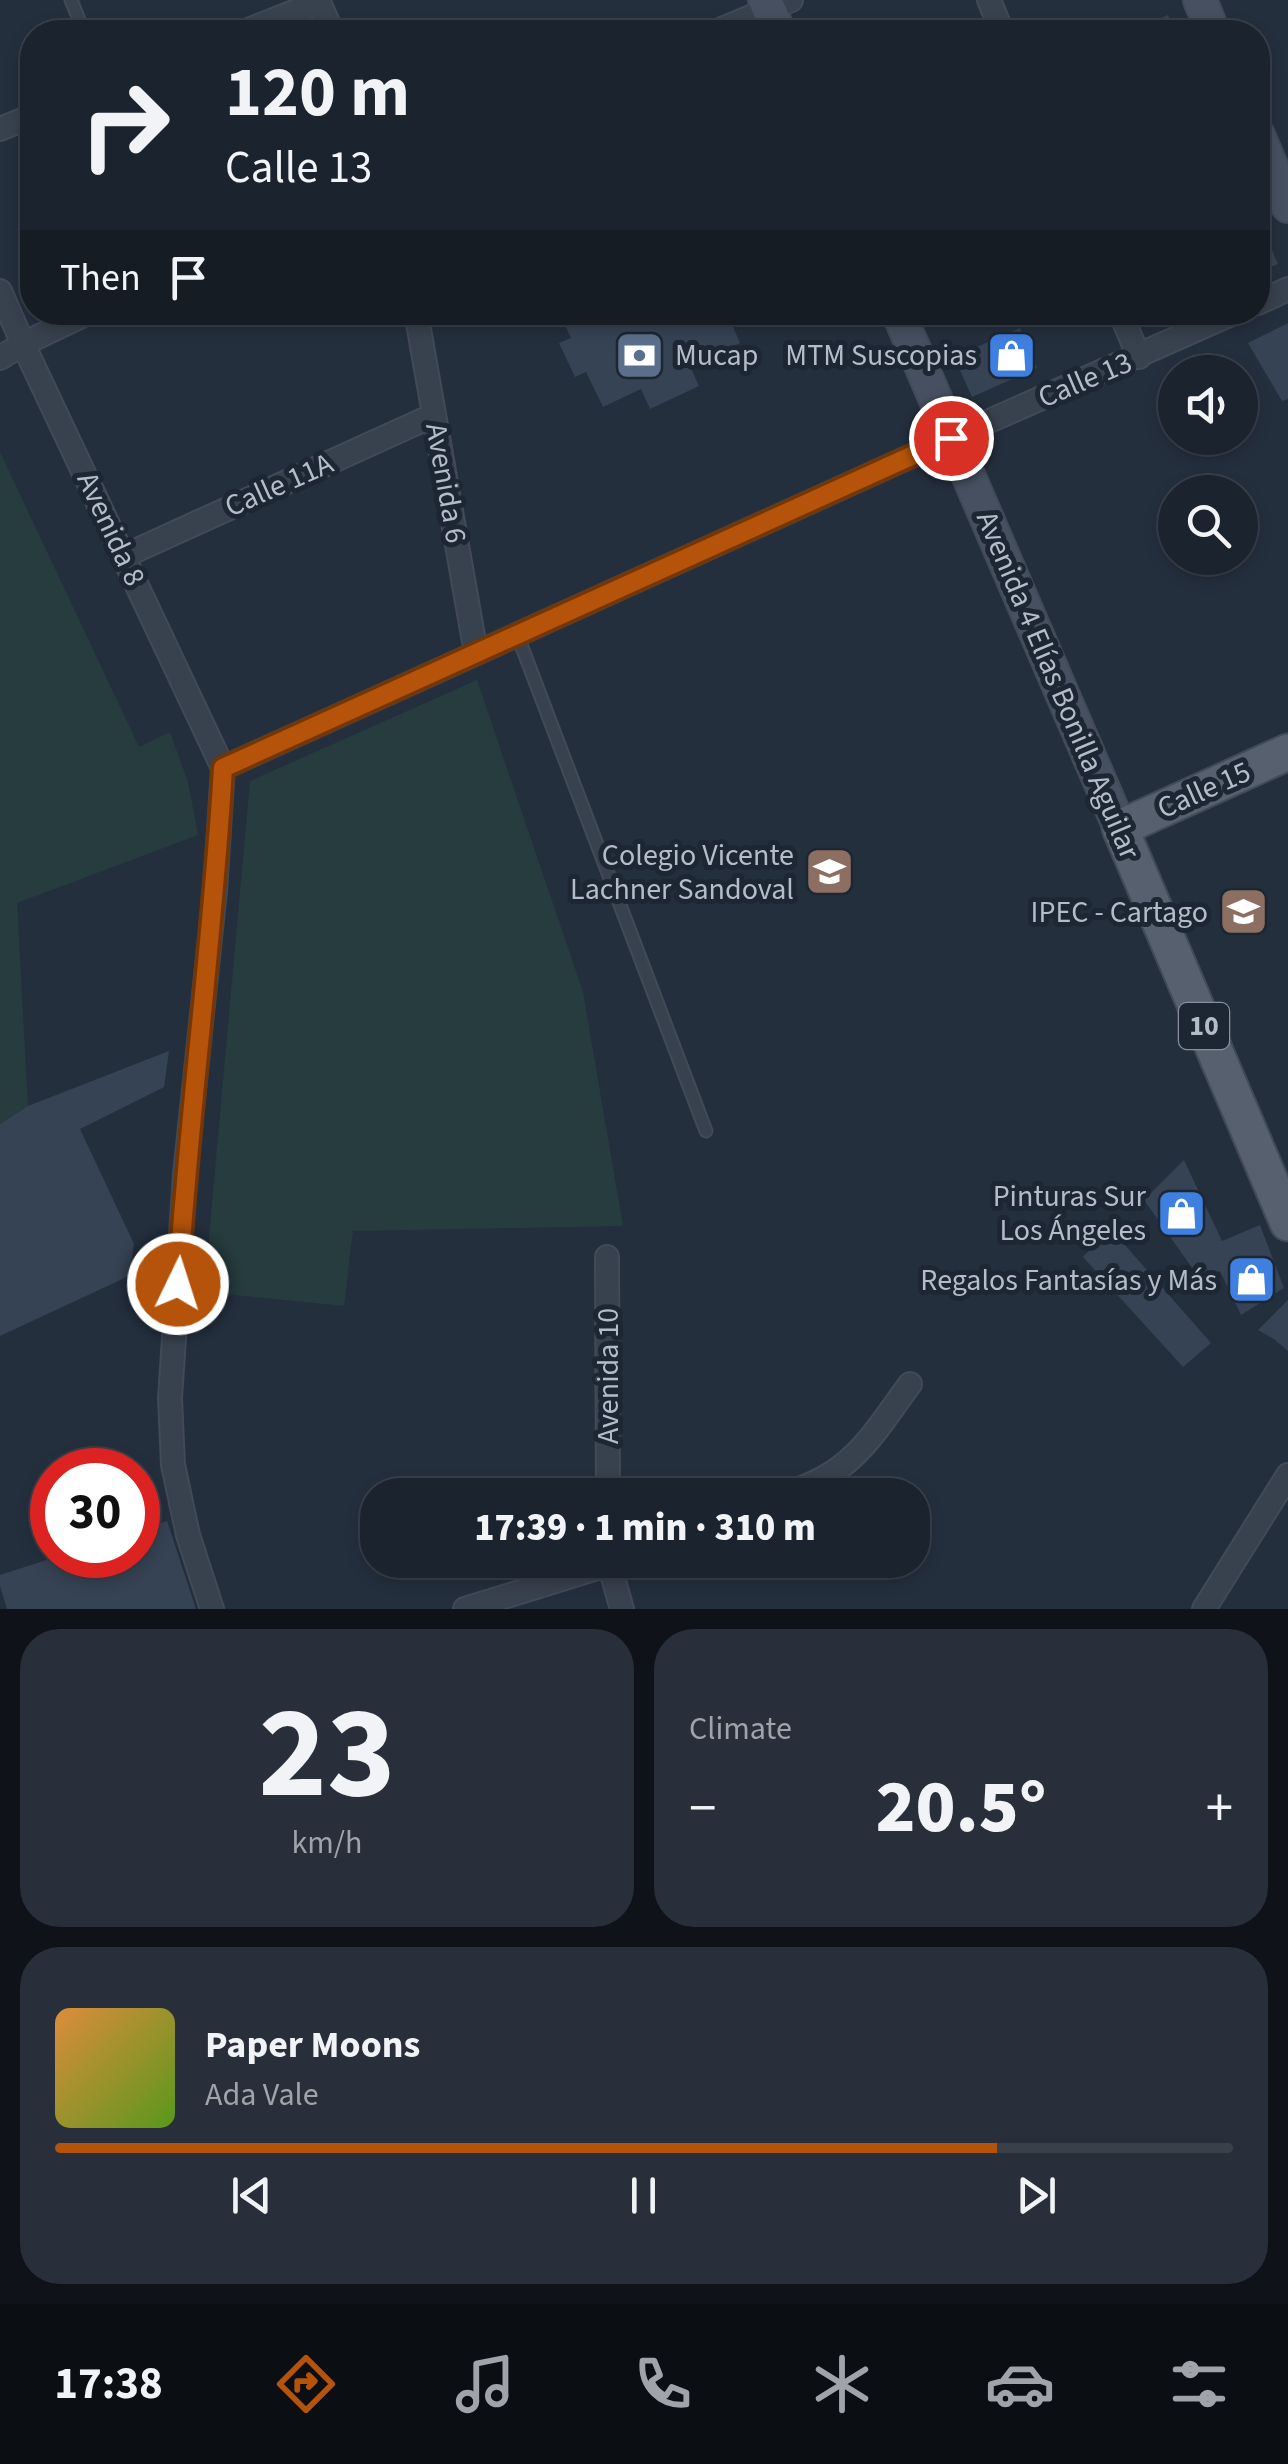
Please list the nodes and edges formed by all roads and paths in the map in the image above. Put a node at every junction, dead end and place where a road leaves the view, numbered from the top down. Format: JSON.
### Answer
{"nodes":[{"id":1,"x":319,"y":1,"type":"edge"},
{"id":2,"x":776,"y":11,"type":"edge"},
{"id":3,"x":272,"y":20,"type":"edge"},
{"id":4,"x":750,"y":20,"type":"edge"},
{"id":5,"x":1270,"y":163,"type":"edge"},
{"id":6,"x":1288,"y":206,"type":"edge"},
{"id":7,"x":0,"y":291,"type":"edge"},
{"id":8,"x":63,"y":325,"type":"edge"},
{"id":9,"x":418,"y":325,"type":"edge"},
{"id":10,"x":903,"y":325,"type":"edge"},
{"id":11,"x":1125,"y":325,"type":"edge"},
{"id":12,"x":1208,"y":325,"type":"edge"},
{"id":13,"x":23,"y":344,"type":"junction"},
{"id":14,"x":1139,"y":357,"type":"junction"},
{"id":15,"x":0,"y":358,"type":"edge"},
{"id":16,"x":434,"y":415,"type":"junction"},
{"id":17,"x":951,"y":438,"type":"junction"},
{"id":18,"x":124,"y":556,"type":"junction"},
{"id":19,"x":517,"y":634,"type":"junction"},
{"id":20,"x":476,"y":652,"type":"junction"},
{"id":21,"x":1288,"y":752,"type":"edge"},
{"id":22,"x":223,"y":768,"type":"junction"},
{"id":23,"x":1120,"y":828,"type":"junction"},
{"id":24,"x":706,"y":1132,"type":"dead end"},
{"id":25,"x":1288,"y":1223,"type":"edge"},
{"id":26,"x":607,"y":1257,"type":"dead end"},
{"id":27,"x":910,"y":1384,"type":"dead end"},
{"id":28,"x":1288,"y":1475,"type":"edge"},
{"id":29,"x":608,"y":1478,"type":"edge"},
{"id":30,"x":823,"y":1478,"type":"edge"},
{"id":31,"x":563,"y":1578,"type":"edge"},
{"id":32,"x":616,"y":1578,"type":"edge"},
{"id":33,"x":212,"y":1609,"type":"edge"},
{"id":34,"x":465,"y":1609,"type":"edge"},
{"id":35,"x":622,"y":1609,"type":"edge"},
{"id":36,"x":1204,"y":1609,"type":"edge"}],
"edges":[{"from":1,"to":3,"type":"street"},
{"from":2,"to":4,"type":"street"},
{"from":5,"to":6,"type":"street"},
{"from":7,"to":13,"type":"street","name":"Avenida 8"},
{"from":8,"to":13,"type":"street"},
{"from":9,"to":16,"type":"street","name":"Avenida 6"},
{"from":10,"to":17,"type":"street","name":"Avenida 4 Elías Bonilla Aguilar"},
{"from":11,"to":14,"type":"street"},
{"from":12,"to":14,"type":"street","name":"Calle 13"},
{"from":13,"to":15,"type":"street"},
{"from":13,"to":18,"type":"street","name":"Avenida 8"},
{"from":14,"to":17,"type":"street","name":"Calle 13"},
{"from":16,"to":18,"type":"street","name":"Calle 11A"},
{"from":16,"to":20,"type":"street","name":"Avenida 6"},
{"from":17,"to":19,"type":"street","name":"Calle 13"},
{"from":17,"to":23,"type":"street","name":"Avenida 4 Elías Bonilla Aguilar"},
{"from":18,"to":22,"type":"street","name":"Avenida 8"},
{"from":19,"to":20,"type":"street","name":"Calle 13"},
{"from":19,"to":24,"type":"lane"},
{"from":20,"to":22,"type":"street","name":"Calle 13"},
{"from":21,"to":23,"type":"main road","name":"Calle 15"},
{"from":22,"to":33,"type":"street"},
{"from":23,"to":25,"type":"main road","name":"Avenida 4 Elías Bonilla Aguilar","number":"10"},
{"from":26,"to":29,"type":"street","name":"Avenida 10"},
{"from":27,"to":30,"type":"street"},
{"from":28,"to":36,"type":"street"},
{"from":31,"to":34,"type":"street"},
{"from":32,"to":35,"type":"street"}]}
